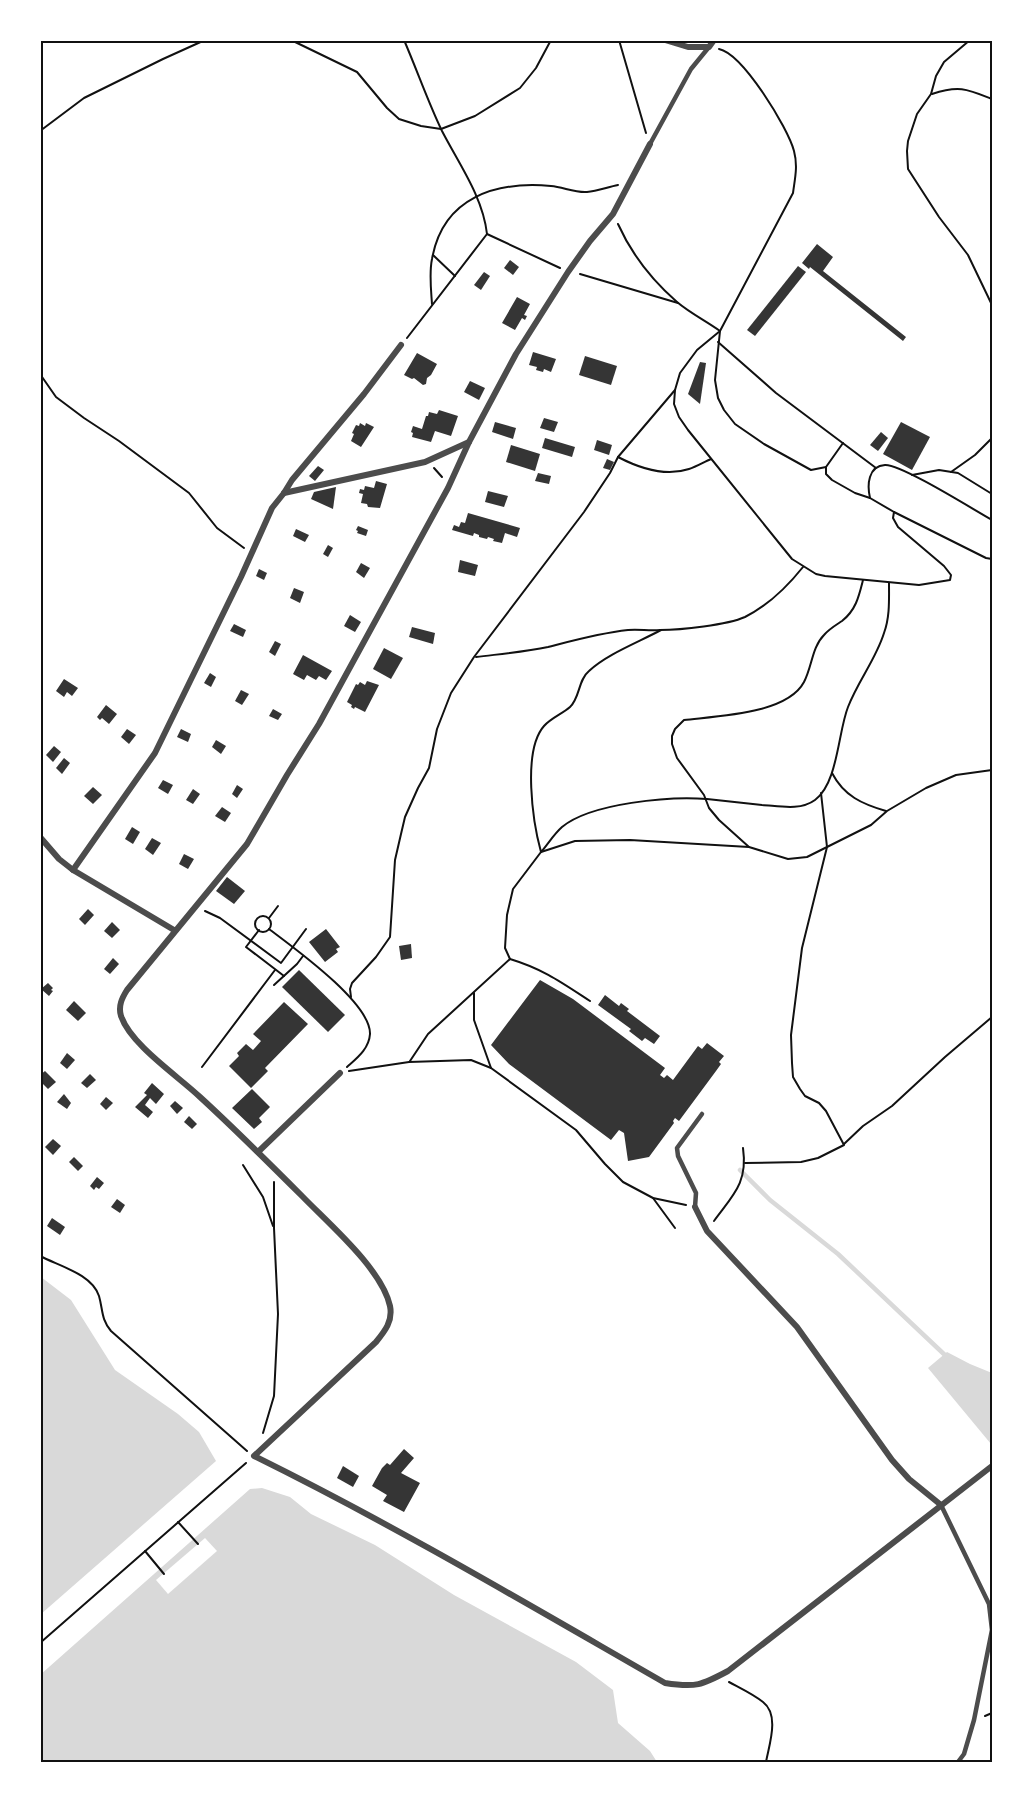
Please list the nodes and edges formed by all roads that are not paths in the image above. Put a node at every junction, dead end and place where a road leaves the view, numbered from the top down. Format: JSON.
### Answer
{"nodes":[{"id":1,"x":665,"y":40,"type":"edge"},
{"id":2,"x":714,"y":40,"type":"edge"},
{"id":3,"x":709,"y":47,"type":"junction"},
{"id":4,"x":650,"y":144,"type":"joint"},
{"id":5,"x":401,"y":345,"type":"road end"},
{"id":6,"x":469,"y":442,"type":"junction"},
{"id":7,"x":284,"y":493,"type":"junction"},
{"id":8,"x":40,"y":837,"type":"edge"},
{"id":9,"x":73,"y":870,"type":"junction"},
{"id":10,"x":174,"y":930,"type":"junction"},
{"id":11,"x":340,"y":1073,"type":"road end"},
{"id":12,"x":702,"y":1114,"type":"dead end"},
{"id":13,"x":258,"y":1152,"type":"junction"},
{"id":14,"x":695,"y":1208,"type":"joint"},
{"id":15,"x":993,"y":1467,"type":"edge"},
{"id":16,"x":941,"y":1505,"type":"junction"},
{"id":17,"x":958,"y":1762,"type":"edge"}],
"edges":[{"from":1,"to":3,"type":"street"},
{"from":2,"to":3,"type":"street"},
{"from":3,"to":4,"type":"lane"},
{"from":4,"to":6,"type":"street"},
{"from":5,"to":7,"type":"street"},
{"from":6,"to":7,"type":"street"},
{"from":6,"to":10,"type":"street"},
{"from":7,"to":9,"type":"street"},
{"from":8,"to":9,"type":"street"},
{"from":9,"to":10,"type":"street"},
{"from":10,"to":13,"type":"street"},
{"from":11,"to":13,"type":"street"},
{"from":12,"to":14,"type":"lane"},
{"from":13,"to":16,"type":"street"},
{"from":14,"to":16,"type":"street"},
{"from":15,"to":16,"type":"street"},
{"from":16,"to":17,"type":"lane"}]}
